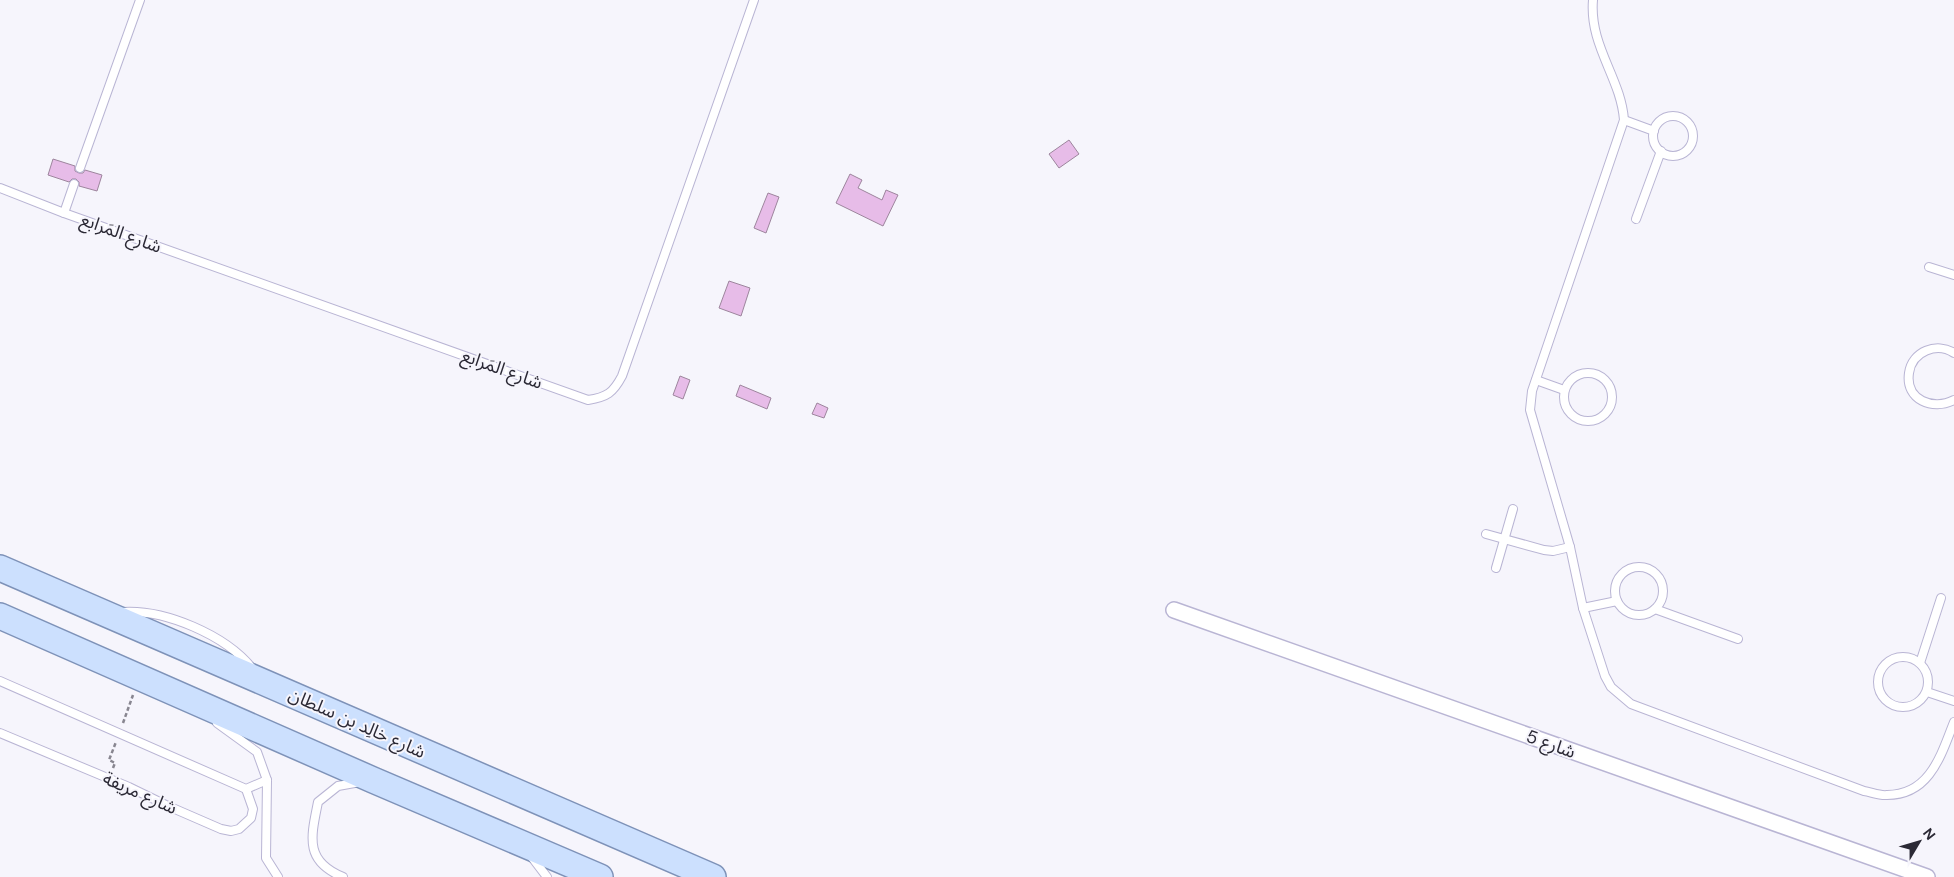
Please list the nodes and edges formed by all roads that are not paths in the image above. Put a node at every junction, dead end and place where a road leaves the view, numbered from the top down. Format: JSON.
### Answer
{"nodes":[{"id":1,"x":140,"y":0,"type":"edge"},
{"id":2,"x":754,"y":0,"type":"edge"},
{"id":3,"x":1593,"y":0,"type":"edge"},
{"id":4,"x":1624,"y":120,"type":"junction"},
{"id":5,"x":1654,"y":131,"type":"junction"},
{"id":6,"x":1661,"y":151,"type":"junction"},
{"id":7,"x":80,"y":168,"type":"dead end"},
{"id":8,"x":74,"y":184,"type":"dead end"},
{"id":9,"x":0,"y":188,"type":"edge"},
{"id":10,"x":64,"y":213,"type":"junction"},
{"id":11,"x":1636,"y":219,"type":"dead end"},
{"id":12,"x":1929,"y":267,"type":"dead end"},
{"id":13,"x":1954,"y":275,"type":"edge"},
{"id":14,"x":1954,"y":353,"type":"edge"},
{"id":15,"x":1536,"y":380,"type":"junction"},
{"id":16,"x":1564,"y":390,"type":"junction"},
{"id":17,"x":1954,"y":400,"type":"edge"},
{"id":18,"x":1513,"y":509,"type":"dead end"},
{"id":19,"x":1486,"y":534,"type":"dead end"},
{"id":20,"x":1504,"y":539,"type":"junction"},
{"id":21,"x":1570,"y":547,"type":"junction"},
{"id":22,"x":0,"y":568,"type":"edge"},
{"id":23,"x":1496,"y":568,"type":"dead end"},
{"id":24,"x":1941,"y":598,"type":"dead end"},
{"id":25,"x":1616,"y":601,"type":"junction"},
{"id":26,"x":1583,"y":608,"type":"junction"},
{"id":27,"x":1174,"y":610,"type":"dead end"},
{"id":28,"x":1655,"y":610,"type":"junction"},
{"id":29,"x":0,"y":616,"type":"edge"},
{"id":30,"x":1738,"y":639,"type":"dead end"},
{"id":31,"x":1920,"y":663,"type":"junction"},
{"id":32,"x":0,"y":681,"type":"edge"},
{"id":33,"x":1927,"y":692,"type":"junction"},
{"id":34,"x":1954,"y":701,"type":"edge"},
{"id":35,"x":209,"y":708,"type":"junction"},
{"id":36,"x":1954,"y":722,"type":"edge"},
{"id":37,"x":0,"y":733,"type":"edge"},
{"id":38,"x":267,"y":780,"type":"junction"},
{"id":39,"x":373,"y":780,"type":"junction"},
{"id":40,"x":246,"y":789,"type":"junction"},
{"id":41,"x":523,"y":844,"type":"junction"},
{"id":42,"x":339,"y":876,"type":"edge"},
{"id":43,"x":278,"y":877,"type":"edge"},
{"id":44,"x":547,"y":877,"type":"edge"},
{"id":45,"x":600,"y":877,"type":"edge"},
{"id":46,"x":713,"y":877,"type":"edge"},
{"id":47,"x":1927,"y":877,"type":"edge"}],
"edges":[{"from":1,"to":7,"type":"lane"},
{"from":2,"to":10,"type":"lane","name":"شارع المَرابع"},
{"from":3,"to":4,"type":"lane"},
{"from":4,"to":5,"type":"lane"},
{"from":4,"to":15,"type":"lane"},
{"from":5,"to":6,"type":"lane"},
{"from":5,"to":6,"type":"lane"},
{"from":6,"to":11,"type":"lane"},
{"from":8,"to":10,"type":"lane"},
{"from":9,"to":10,"type":"lane","name":"شارع المَرابع"},
{"from":12,"to":13,"type":"lane"},
{"from":14,"to":17,"type":"lane"},
{"from":15,"to":16,"type":"lane"},
{"from":15,"to":21,"type":"lane"},
{"from":16,"to":16,"type":"lane"},
{"from":18,"to":20,"type":"lane"},
{"from":19,"to":20,"type":"lane"},
{"from":20,"to":21,"type":"lane"},
{"from":20,"to":23,"type":"lane"},
{"from":21,"to":26,"type":"lane"},
{"from":22,"to":46,"type":"main road","name":"شارع خالِد بن سلطان"},
{"from":24,"to":31,"type":"lane"},
{"from":25,"to":26,"type":"lane"},
{"from":25,"to":28,"type":"lane"},
{"from":25,"to":28,"type":"lane"},
{"from":26,"to":36,"type":"lane"},
{"from":27,"to":47,"type":"street","name":"شارع 5"},
{"from":28,"to":30,"type":"lane"},
{"from":29,"to":35,"type":"main road"},
{"from":31,"to":33,"type":"lane"},
{"from":31,"to":33,"type":"lane"},
{"from":32,"to":40,"type":"lane"},
{"from":33,"to":34,"type":"lane"},
{"from":35,"to":38,"type":"lane"},
{"from":35,"to":39,"type":"main road"},
{"from":37,"to":40,"type":"lane","name":"شارع مريفة"},
{"from":38,"to":40,"type":"lane"},
{"from":38,"to":43,"type":"lane"},
{"from":39,"to":41,"type":"main road"},
{"from":39,"to":42,"type":"lane"},
{"from":41,"to":44,"type":"lane"},
{"from":41,"to":45,"type":"main road"}]}
